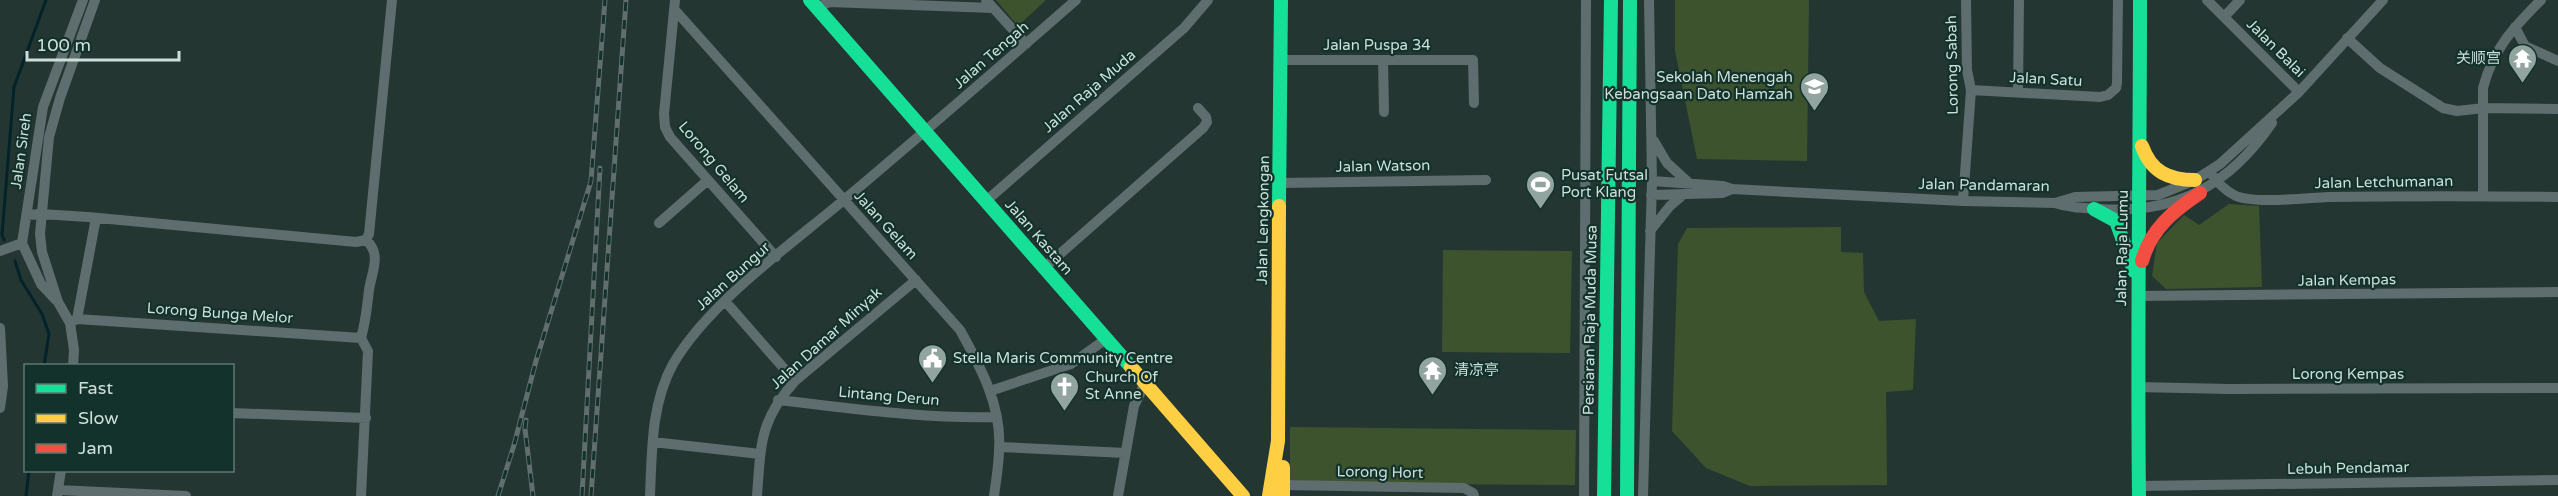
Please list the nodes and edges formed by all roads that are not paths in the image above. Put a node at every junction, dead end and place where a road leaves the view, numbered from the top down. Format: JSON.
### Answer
{"nodes":[{"id":1,"x":83,"y":0,"type":"edge"},
{"id":2,"x":95,"y":0,"type":"edge"},
{"id":3,"x":392,"y":0,"type":"edge"},
{"id":4,"x":1076,"y":0,"type":"edge"},
{"id":5,"x":1208,"y":0,"type":"edge"},
{"id":6,"x":1281,"y":0,"type":"edge"},
{"id":7,"x":1586,"y":0,"type":"edge"},
{"id":8,"x":1611,"y":0,"type":"edge"},
{"id":9,"x":1630,"y":0,"type":"edge"},
{"id":10,"x":1649,"y":0,"type":"edge"},
{"id":11,"x":1966,"y":0,"type":"edge"},
{"id":12,"x":2019,"y":0,"type":"edge"},
{"id":13,"x":2118,"y":0,"type":"edge"},
{"id":14,"x":2140,"y":0,"type":"edge"},
{"id":15,"x":2207,"y":0,"type":"edge"},
{"id":16,"x":2240,"y":0,"type":"edge"},
{"id":17,"x":2383,"y":0,"type":"edge"},
{"id":18,"x":2541,"y":0,"type":"edge"},
{"id":19,"x":674,"y":4,"type":"edge"},
{"id":20,"x":813,"y":4,"type":"edge"},
{"id":21,"x":990,"y":4,"type":"edge"},
{"id":22,"x":2224,"y":17,"type":"junction"},
{"id":23,"x":2515,"y":27,"type":"junction"},
{"id":24,"x":2348,"y":38,"type":"junction"},
{"id":25,"x":1026,"y":44,"type":"junction"},
{"id":26,"x":1281,"y":60,"type":"junction"},
{"id":27,"x":1383,"y":60,"type":"junction"},
{"id":28,"x":2558,"y":61,"type":"edge"},
{"id":29,"x":1971,"y":90,"type":"junction"},
{"id":30,"x":2299,"y":92,"type":"junction"},
{"id":31,"x":2018,"y":93,"type":"junction"},
{"id":32,"x":1474,"y":103,"type":"dead end"},
{"id":33,"x":1198,"y":108,"type":"dead end"},
{"id":34,"x":2484,"y":108,"type":"junction"},
{"id":35,"x":2558,"y":109,"type":"edge"},
{"id":36,"x":1384,"y":112,"type":"dead end"},
{"id":37,"x":925,"y":132,"type":"junction"},
{"id":38,"x":1652,"y":138,"type":"junction"},
{"id":39,"x":2140,"y":138,"type":"junction"},
{"id":40,"x":2213,"y":176,"type":"junction"},
{"id":41,"x":708,"y":180,"type":"junction"},
{"id":42,"x":1486,"y":180,"type":"dead end"},
{"id":43,"x":1652,"y":180,"type":"junction"},
{"id":44,"x":1281,"y":183,"type":"junction"},
{"id":45,"x":2198,"y":186,"type":"junction"},
{"id":46,"x":1686,"y":189,"type":"junction"},
{"id":47,"x":1651,"y":195,"type":"junction"},
{"id":48,"x":2483,"y":196,"type":"junction"},
{"id":49,"x":2558,"y":197,"type":"edge"},
{"id":50,"x":844,"y":200,"type":"junction"},
{"id":51,"x":986,"y":201,"type":"junction"},
{"id":52,"x":1963,"y":201,"type":"junction"},
{"id":53,"x":2055,"y":203,"type":"junction"},
{"id":54,"x":2139,"y":203,"type":"junction"},
{"id":55,"x":2094,"y":208,"type":"junction"},
{"id":56,"x":41,"y":214,"type":"junction"},
{"id":57,"x":27,"y":216,"type":"junction"},
{"id":58,"x":96,"y":218,"type":"junction"},
{"id":59,"x":658,"y":223,"type":"dead end"},
{"id":60,"x":1649,"y":232,"type":"junction"},
{"id":61,"x":366,"y":240,"type":"junction"},
{"id":62,"x":22,"y":243,"type":"junction"},
{"id":63,"x":0,"y":251,"type":"edge"},
{"id":64,"x":776,"y":257,"type":"junction"},
{"id":65,"x":1044,"y":268,"type":"junction"},
{"id":66,"x":916,"y":280,"type":"junction"},
{"id":67,"x":2137,"y":289,"type":"junction"},
{"id":68,"x":2558,"y":292,"type":"edge"},
{"id":69,"x":58,"y":302,"type":"junction"},
{"id":70,"x":725,"y":302,"type":"junction"},
{"id":71,"x":73,"y":321,"type":"junction"},
{"id":72,"x":0,"y":328,"type":"edge"},
{"id":73,"x":361,"y":338,"type":"junction"},
{"id":74,"x":1106,"y":339,"type":"junction"},
{"id":75,"x":73,"y":364,"type":"edge"},
{"id":76,"x":795,"y":381,"type":"junction"},
{"id":77,"x":1145,"y":383,"type":"junction"},
{"id":78,"x":2137,"y":387,"type":"junction"},
{"id":79,"x":2558,"y":388,"type":"edge"},
{"id":80,"x":990,"y":391,"type":"junction"},
{"id":81,"x":778,"y":400,"type":"junction"},
{"id":82,"x":0,"y":408,"type":"edge"},
{"id":83,"x":234,"y":413,"type":"edge"},
{"id":84,"x":997,"y":417,"type":"junction"},
{"id":85,"x":366,"y":418,"type":"junction"},
{"id":86,"x":1278,"y":441,"type":"junction"},
{"id":87,"x":653,"y":442,"type":"junction"},
{"id":88,"x":1000,"y":447,"type":"junction"},
{"id":89,"x":1125,"y":453,"type":"junction"},
{"id":90,"x":760,"y":454,"type":"junction"},
{"id":91,"x":61,"y":472,"type":"edge"},
{"id":92,"x":2558,"y":480,"type":"edge"},
{"id":93,"x":1283,"y":491,"type":"edge"},
{"id":94,"x":2139,"y":491,"type":"edge"},
{"id":95,"x":1381,"y":492,"type":"edge"},
{"id":96,"x":57,"y":493,"type":"edge"},
{"id":97,"x":186,"y":496,"type":"edge"},
{"id":98,"x":361,"y":496,"type":"edge"},
{"id":99,"x":650,"y":496,"type":"edge"},
{"id":100,"x":757,"y":496,"type":"edge"},
{"id":101,"x":994,"y":496,"type":"edge"},
{"id":102,"x":1118,"y":496,"type":"edge"},
{"id":103,"x":1243,"y":496,"type":"edge"},
{"id":104,"x":1269,"y":496,"type":"edge"},
{"id":105,"x":1474,"y":496,"type":"edge"},
{"id":106,"x":1584,"y":496,"type":"edge"},
{"id":107,"x":1604,"y":496,"type":"edge"},
{"id":108,"x":1627,"y":496,"type":"edge"},
{"id":109,"x":1643,"y":496,"type":"edge"}],
"edges":[{"from":1,"to":57,"type":"street","name":"Jalan Sireh"},
{"from":2,"to":56,"type":"street","name":"Jalan Sireh"},
{"from":3,"to":61,"type":"street"},
{"from":4,"to":25,"type":"street","name":"Jalan Tengah"},
{"from":5,"to":51,"type":"street","name":"Jalan Raja Muda"},
{"from":6,"to":26,"type":"street","name":"Jalan Lengkongan"},
{"from":7,"to":106,"type":"street"},
{"from":8,"to":107,"type":"street","name":"Persiaran Raja Muda Musa"},
{"from":9,"to":108,"type":"street"},
{"from":10,"to":38,"type":"street"},
{"from":11,"to":29,"type":"street","name":"Lorong Sabah"},
{"from":12,"to":31,"type":"street"},
{"from":13,"to":31,"type":"street","name":"Jalan Satu"},
{"from":14,"to":39,"type":"street","name":"Jalan Raja Lumu"},
{"from":15,"to":22,"type":"street","name":"Jalan Balai"},
{"from":16,"to":22,"type":"street"},
{"from":17,"to":24,"type":"street"},
{"from":18,"to":23,"type":"street"},
{"from":19,"to":41,"type":"street","name":"Lorong Gelam"},
{"from":19,"to":50,"type":"street","name":"Jalan Gelam"},
{"from":20,"to":21,"type":"street"},
{"from":20,"to":37,"type":"street","name":"Jalan Kastam"},
{"from":21,"to":25,"type":"street"},
{"from":22,"to":30,"type":"street","name":"Jalan Balai"},
{"from":23,"to":28,"type":"street"},
{"from":23,"to":34,"type":"street"},
{"from":24,"to":30,"type":"street"},
{"from":24,"to":34,"type":"street"},
{"from":25,"to":37,"type":"street","name":"Jalan Tengah"},
{"from":26,"to":27,"type":"street","name":"Jalan Puspa 34"},
{"from":26,"to":44,"type":"street","name":"Jalan Lengkongan"},
{"from":27,"to":32,"type":"street","name":"Jalan Puspa 34"},
{"from":27,"to":36,"type":"street"},
{"from":29,"to":31,"type":"street","name":"Jalan Satu"},
{"from":29,"to":52,"type":"street","name":"Lorong Sabah"},
{"from":30,"to":40,"type":"street"},
{"from":33,"to":65,"type":"street"},
{"from":34,"to":35,"type":"street"},
{"from":34,"to":48,"type":"street"},
{"from":37,"to":50,"type":"street","name":"Jalan Bungur"},
{"from":37,"to":51,"type":"street","name":"Jalan Kastam"},
{"from":38,"to":43,"type":"street"},
{"from":38,"to":46,"type":"street"},
{"from":39,"to":45,"type":"street"},
{"from":39,"to":54,"type":"street","name":"Jalan Raja Lumu"},
{"from":40,"to":45,"type":"street"},
{"from":40,"to":48,"type":"street","name":"Jalan Letchumanan"},
{"from":41,"to":59,"type":"street"},
{"from":41,"to":64,"type":"street","name":"Lorong Gelam"},
{"from":42,"to":44,"type":"street","name":"Jalan Watson"},
{"from":43,"to":46,"type":"street","name":"Jalan Pandamaran"},
{"from":43,"to":47,"type":"street"},
{"from":44,"to":86,"type":"street","name":"Jalan Lengkongan"},
{"from":45,"to":54,"type":"street"},
{"from":45,"to":67,"type":"street"},
{"from":46,"to":47,"type":"street"},
{"from":46,"to":52,"type":"street","name":"Jalan Pandamaran"},
{"from":46,"to":60,"type":"street"},
{"from":47,"to":60,"type":"street"},
{"from":48,"to":49,"type":"street","name":"Jalan Letchumanan"},
{"from":50,"to":64,"type":"street","name":"Jalan Bungur"},
{"from":50,"to":66,"type":"street","name":"Jalan Gelam"},
{"from":51,"to":65,"type":"street","name":"Jalan Kastam"},
{"from":52,"to":53,"type":"street","name":"Jalan Pandamaran"},
{"from":53,"to":54,"type":"street","name":"Jalan Pandamaran"},
{"from":53,"to":55,"type":"street"},
{"from":54,"to":55,"type":"street"},
{"from":54,"to":67,"type":"street","name":"Jalan Raja Lumu"},
{"from":55,"to":67,"type":"street"},
{"from":56,"to":57,"type":"street"},
{"from":56,"to":58,"type":"street"},
{"from":56,"to":69,"type":"street","name":"Jalan Sireh"},
{"from":57,"to":62,"type":"street","name":"Jalan Sireh"},
{"from":58,"to":61,"type":"street"},
{"from":58,"to":71,"type":"street"},
{"from":60,"to":109,"type":"street"},
{"from":61,"to":73,"type":"street"},
{"from":62,"to":63,"type":"street"},
{"from":62,"to":69,"type":"street","name":"Jalan Sireh"},
{"from":64,"to":70,"type":"street","name":"Jalan Bungur"},
{"from":65,"to":74,"type":"street","name":"Jalan Kastam"},
{"from":66,"to":76,"type":"street","name":"Jalan Damar Minyak"},
{"from":66,"to":80,"type":"street","name":"Jalan Gelam"},
{"from":67,"to":68,"type":"street","name":"Jalan Kempas"},
{"from":67,"to":78,"type":"street","name":"Jalan Raja Lumu"},
{"from":69,"to":71,"type":"street","name":"Jalan Sireh"},
{"from":70,"to":76,"type":"street"},
{"from":70,"to":87,"type":"street","name":"Jalan Bungur"},
{"from":71,"to":73,"type":"street","name":"Lorong Bunga Melor"},
{"from":71,"to":75,"type":"street","name":"Jalan Sireh"},
{"from":72,"to":82,"type":"street"},
{"from":73,"to":85,"type":"street"},
{"from":74,"to":77,"type":"street","name":"Jalan Kastam"},
{"from":74,"to":80,"type":"street"},
{"from":76,"to":81,"type":"street","name":"Jalan Damar Minyak"},
{"from":77,"to":89,"type":"street"},
{"from":77,"to":103,"type":"street","name":"Jalan Kastam"},
{"from":78,"to":79,"type":"street","name":"Lorong Kempas"},
{"from":78,"to":94,"type":"street","name":"Jalan Raja Lumu"},
{"from":80,"to":84,"type":"street","name":"Jalan Gelam"},
{"from":81,"to":84,"type":"street","name":"Lintang Derun"},
{"from":81,"to":90,"type":"street","name":"Jalan Damar Minyak"},
{"from":83,"to":85,"type":"street"},
{"from":84,"to":88,"type":"street","name":"Jalan Gelam"},
{"from":85,"to":98,"type":"street"},
{"from":86,"to":93,"type":"street","name":"Jalan Lengkongan"},
{"from":86,"to":104,"type":"street","name":"Jalan Lengkongan"},
{"from":87,"to":90,"type":"street"},
{"from":87,"to":99,"type":"street","name":"Jalan Bungur"},
{"from":88,"to":89,"type":"street"},
{"from":88,"to":101,"type":"street","name":"Jalan Gelam"},
{"from":89,"to":102,"type":"street"},
{"from":90,"to":100,"type":"street","name":"Jalan Damar Minyak"},
{"from":91,"to":96,"type":"street"},
{"from":92,"to":94,"type":"street","name":"Lebuh Pendamar"},
{"from":93,"to":95,"type":"street","name":"Lorong Hort"},
{"from":95,"to":105,"type":"street","name":"Lorong Hort"},
{"from":96,"to":97,"type":"street"}]}
